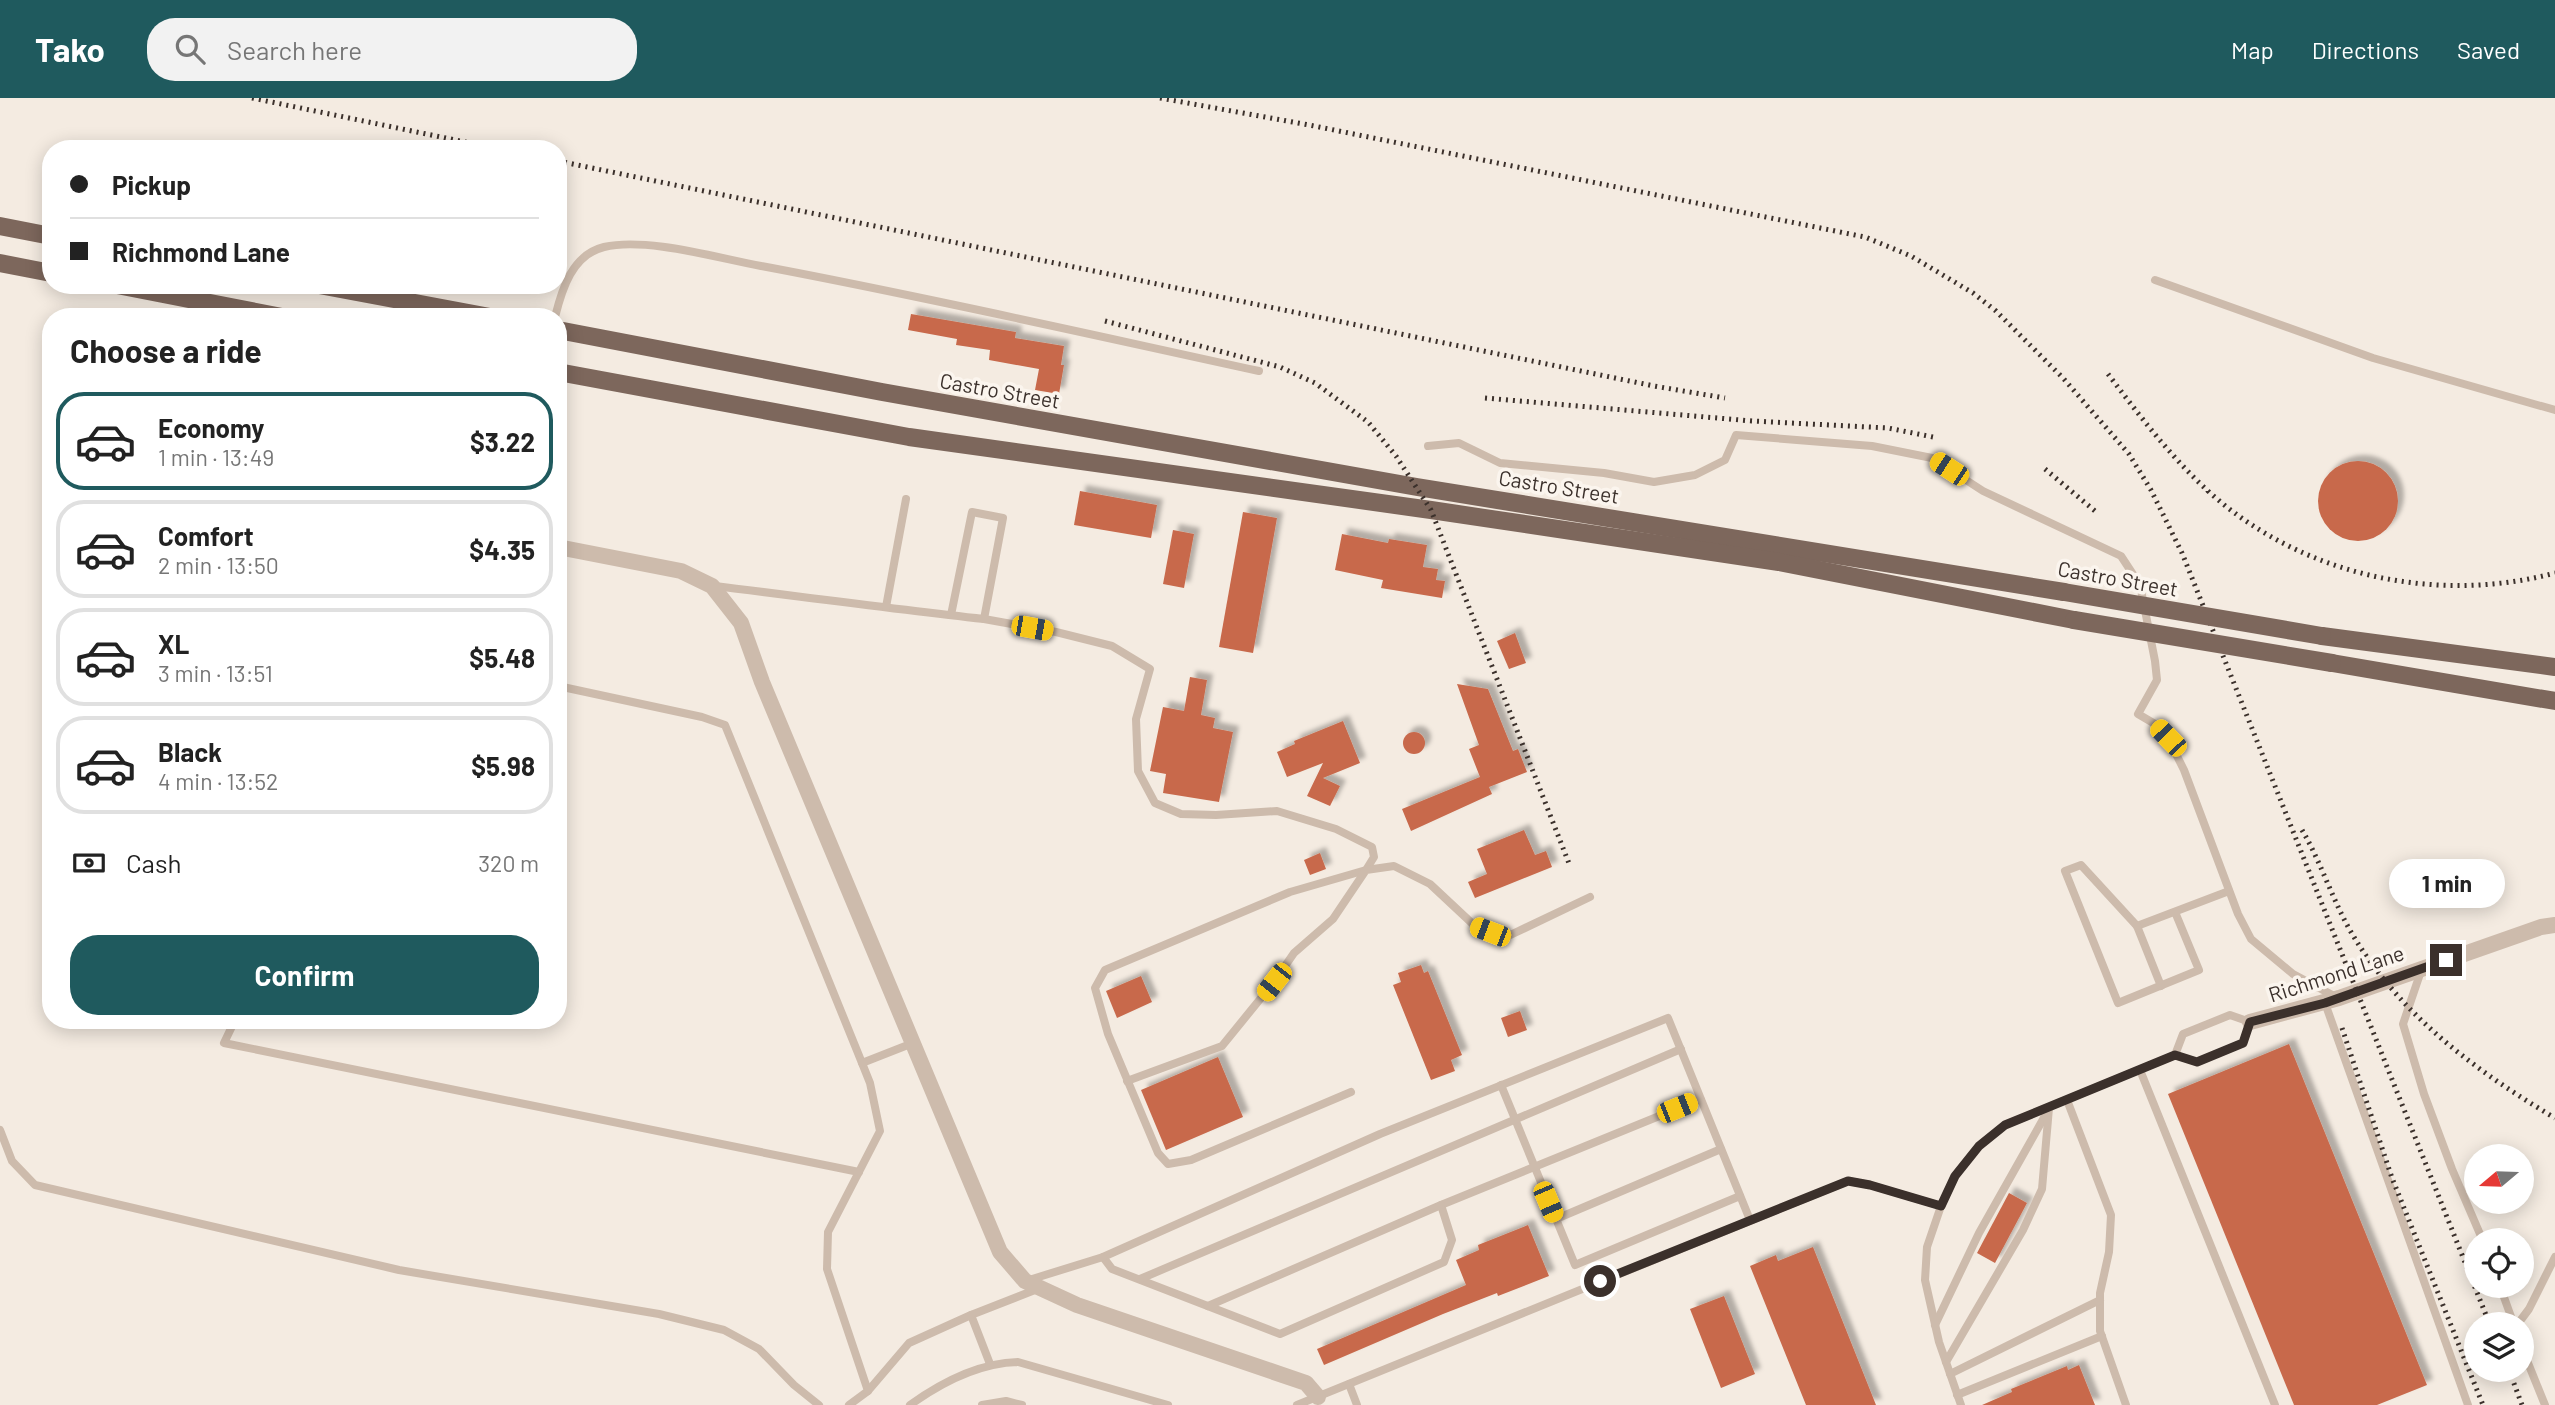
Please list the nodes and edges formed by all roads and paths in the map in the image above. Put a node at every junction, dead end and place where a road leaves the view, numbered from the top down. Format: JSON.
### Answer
{"nodes":[{"id":1,"x":0,"y":226,"type":"edge"},
{"id":2,"x":42,"y":234,"type":"edge"},
{"id":3,"x":0,"y":263,"type":"edge"},
{"id":4,"x":42,"y":270,"type":"edge"},
{"id":5,"x":2155,"y":280,"type":"dead end"},
{"id":6,"x":567,"y":281,"type":"edge"},
{"id":7,"x":163,"y":294,"type":"edge"},
{"id":8,"x":367,"y":294,"type":"edge"},
{"id":9,"x":236,"y":308,"type":"edge"},
{"id":10,"x":442,"y":308,"type":"edge"},
{"id":11,"x":567,"y":332,"type":"edge"},
{"id":12,"x":1259,"y":371,"type":"dead end"},
{"id":13,"x":567,"y":374,"type":"edge"},
{"id":14,"x":2555,"y":410,"type":"edge"},
{"id":15,"x":1428,"y":446,"type":"dead end"},
{"id":16,"x":906,"y":499,"type":"dead end"},
{"id":17,"x":567,"y":550,"type":"edge"},
{"id":18,"x":712,"y":586,"type":"junction"},
{"id":19,"x":886,"y":607,"type":"junction"},
{"id":20,"x":951,"y":615,"type":"junction"},
{"id":21,"x":984,"y":619,"type":"junction"},
{"id":22,"x":2555,"y":667,"type":"edge"},
{"id":23,"x":567,"y":688,"type":"edge"},
{"id":24,"x":2555,"y":701,"type":"edge"},
{"id":25,"x":1366,"y":870,"type":"junction"},
{"id":26,"x":2229,"y":891,"type":"junction"},
{"id":27,"x":1590,"y":897,"type":"dead end"},
{"id":28,"x":2175,"y":912,"type":"junction"},
{"id":29,"x":2555,"y":925,"type":"edge"},
{"id":30,"x":2137,"y":926,"type":"junction"},
{"id":31,"x":2423,"y":967,"type":"junction"},
{"id":32,"x":2161,"y":986,"type":"junction"},
{"id":33,"x":2332,"y":1001,"type":"junction"},
{"id":34,"x":2250,"y":1022,"type":"junction"},
{"id":35,"x":231,"y":1029,"type":"edge"},
{"id":36,"x":913,"y":1043,"type":"junction"},
{"id":37,"x":1681,"y":1049,"type":"junction"},
{"id":38,"x":2175,"y":1055,"type":"junction"},
{"id":39,"x":862,"y":1063,"type":"junction"},
{"id":40,"x":2140,"y":1070,"type":"junction"},
{"id":41,"x":1127,"y":1081,"type":"junction"},
{"id":42,"x":1501,"y":1085,"type":"junction"},
{"id":43,"x":1351,"y":1092,"type":"dead end"},
{"id":44,"x":1701,"y":1099,"type":"junction"},
{"id":45,"x":2067,"y":1100,"type":"junction"},
{"id":46,"x":2049,"y":1108,"type":"junction"},
{"id":47,"x":1514,"y":1119,"type":"junction"},
{"id":48,"x":0,"y":1130,"type":"edge"},
{"id":49,"x":1721,"y":1149,"type":"junction"},
{"id":50,"x":1534,"y":1167,"type":"junction"},
{"id":51,"x":859,"y":1172,"type":"junction"},
{"id":52,"x":1740,"y":1196,"type":"junction"},
{"id":53,"x":1441,"y":1205,"type":"junction"},
{"id":54,"x":1941,"y":1206,"type":"junction"},
{"id":55,"x":1556,"y":1219,"type":"junction"},
{"id":56,"x":1751,"y":1220,"type":"junction"},
{"id":57,"x":2478,"y":1228,"type":"edge"},
{"id":58,"x":1103,"y":1256,"type":"junction"},
{"id":59,"x":2555,"y":1257,"type":"edge"},
{"id":60,"x":1140,"y":1279,"type":"junction"},
{"id":61,"x":1025,"y":1281,"type":"junction"},
{"id":62,"x":1040,"y":1288,"type":"junction"},
{"id":63,"x":2100,"y":1300,"type":"junction"},
{"id":64,"x":1208,"y":1306,"type":"junction"},
{"id":65,"x":2526,"y":1312,"type":"edge"},
{"id":66,"x":971,"y":1315,"type":"junction"},
{"id":67,"x":1935,"y":1326,"type":"junction"},
{"id":68,"x":2102,"y":1336,"type":"junction"},
{"id":69,"x":1945,"y":1362,"type":"junction"},
{"id":70,"x":990,"y":1364,"type":"junction"},
{"id":71,"x":1950,"y":1374,"type":"junction"},
{"id":72,"x":2534,"y":1379,"type":"edge"},
{"id":73,"x":1349,"y":1384,"type":"junction"},
{"id":74,"x":868,"y":1391,"type":"junction"},
{"id":75,"x":1957,"y":1395,"type":"junction"},
{"id":76,"x":1318,"y":1397,"type":"junction"},
{"id":77,"x":819,"y":1405,"type":"edge"},
{"id":78,"x":849,"y":1405,"type":"edge"},
{"id":79,"x":910,"y":1405,"type":"edge"},
{"id":80,"x":982,"y":1405,"type":"edge"},
{"id":81,"x":1022,"y":1405,"type":"edge"},
{"id":82,"x":1168,"y":1405,"type":"edge"},
{"id":83,"x":1297,"y":1405,"type":"edge"},
{"id":84,"x":1357,"y":1405,"type":"edge"},
{"id":85,"x":1961,"y":1405,"type":"edge"},
{"id":86,"x":2126,"y":1405,"type":"edge"},
{"id":87,"x":2275,"y":1405,"type":"edge"},
{"id":88,"x":2468,"y":1405,"type":"edge"},
{"id":89,"x":2544,"y":1405,"type":"edge"}],
"edges":[{"from":1,"to":2,"type":"main road"},
{"from":3,"to":4,"type":"main road"},
{"from":5,"to":14,"type":"lane"},
{"from":6,"to":12,"type":"lane"},
{"from":7,"to":9,"type":"main road"},
{"from":8,"to":10,"type":"main road"},
{"from":11,"to":22,"type":"main road","name":"Castro Street","bridge":true},
{"from":13,"to":24,"type":"main road","name":"Castro Street","bridge":true},
{"from":15,"to":26,"type":"lane"},
{"from":16,"to":19,"type":"lane"},
{"from":17,"to":18,"type":"street"},
{"from":18,"to":19,"type":"lane"},
{"from":18,"to":36,"type":"street"},
{"from":19,"to":20,"type":"lane"},
{"from":20,"to":21,"type":"lane"},
{"from":20,"to":21,"type":"lane"},
{"from":21,"to":25,"type":"lane"},
{"from":23,"to":39,"type":"lane"},
{"from":25,"to":27,"type":"lane"},
{"from":25,"to":41,"type":"lane"},
{"from":25,"to":41,"type":"lane"},
{"from":26,"to":28,"type":"lane"},
{"from":26,"to":33,"type":"lane"},
{"from":28,"to":30,"type":"lane"},
{"from":28,"to":32,"type":"lane"},
{"from":29,"to":31,"type":"street","name":"Richmond Lane"},
{"from":30,"to":32,"type":"lane"},
{"from":30,"to":32,"type":"lane"},
{"from":31,"to":33,"type":"street","name":"Richmond Lane"},
{"from":31,"to":57,"type":"lane"},
{"from":33,"to":34,"type":"street","name":"Richmond Lane"},
{"from":33,"to":88,"type":"lane"},
{"from":34,"to":38,"type":"lane","name":"Richmond Lane"},
{"from":34,"to":38,"type":"lane","name":"Richmond Lane"},
{"from":35,"to":51,"type":"lane"},
{"from":36,"to":39,"type":"lane"},
{"from":36,"to":61,"type":"street"},
{"from":37,"to":42,"type":"lane"},
{"from":37,"to":44,"type":"lane"},
{"from":37,"to":47,"type":"lane"},
{"from":38,"to":40,"type":"lane"},
{"from":39,"to":51,"type":"lane"},
{"from":40,"to":45,"type":"lane"},
{"from":40,"to":87,"type":"lane"},
{"from":41,"to":43,"type":"lane"},
{"from":42,"to":47,"type":"lane"},
{"from":42,"to":58,"type":"lane"},
{"from":44,"to":49,"type":"lane"},
{"from":44,"to":50,"type":"lane"},
{"from":45,"to":46,"type":"lane"},
{"from":45,"to":63,"type":"lane"},
{"from":46,"to":54,"type":"lane"},
{"from":46,"to":67,"type":"lane"},
{"from":46,"to":69,"type":"lane"},
{"from":47,"to":50,"type":"lane"},
{"from":47,"to":60,"type":"lane"},
{"from":48,"to":77,"type":"lane"},
{"from":49,"to":52,"type":"lane"},
{"from":49,"to":55,"type":"lane"},
{"from":50,"to":53,"type":"lane"},
{"from":50,"to":55,"type":"lane"},
{"from":51,"to":74,"type":"lane"},
{"from":52,"to":55,"type":"lane"},
{"from":52,"to":56,"type":"lane"},
{"from":53,"to":64,"type":"lane"},
{"from":53,"to":64,"type":"lane"},
{"from":54,"to":56,"type":"lane"},
{"from":54,"to":67,"type":"lane"},
{"from":56,"to":73,"type":"lane"},
{"from":58,"to":60,"type":"lane"},
{"from":58,"to":61,"type":"lane"},
{"from":59,"to":65,"type":"lane"},
{"from":60,"to":64,"type":"lane"},
{"from":61,"to":62,"type":"street"},
{"from":62,"to":66,"type":"lane"},
{"from":62,"to":76,"type":"street"},
{"from":63,"to":68,"type":"lane"},
{"from":63,"to":71,"type":"lane"},
{"from":66,"to":70,"type":"lane"},
{"from":66,"to":74,"type":"lane"},
{"from":67,"to":69,"type":"lane"},
{"from":68,"to":75,"type":"lane"},
{"from":68,"to":86,"type":"lane"},
{"from":69,"to":71,"type":"lane"},
{"from":70,"to":79,"type":"lane"},
{"from":70,"to":82,"type":"lane"},
{"from":71,"to":75,"type":"lane"},
{"from":72,"to":89,"type":"lane"},
{"from":73,"to":76,"type":"lane"},
{"from":73,"to":84,"type":"lane"},
{"from":74,"to":78,"type":"lane"},
{"from":75,"to":85,"type":"lane"},
{"from":76,"to":83,"type":"lane"},
{"from":80,"to":81,"type":"lane"}]}
